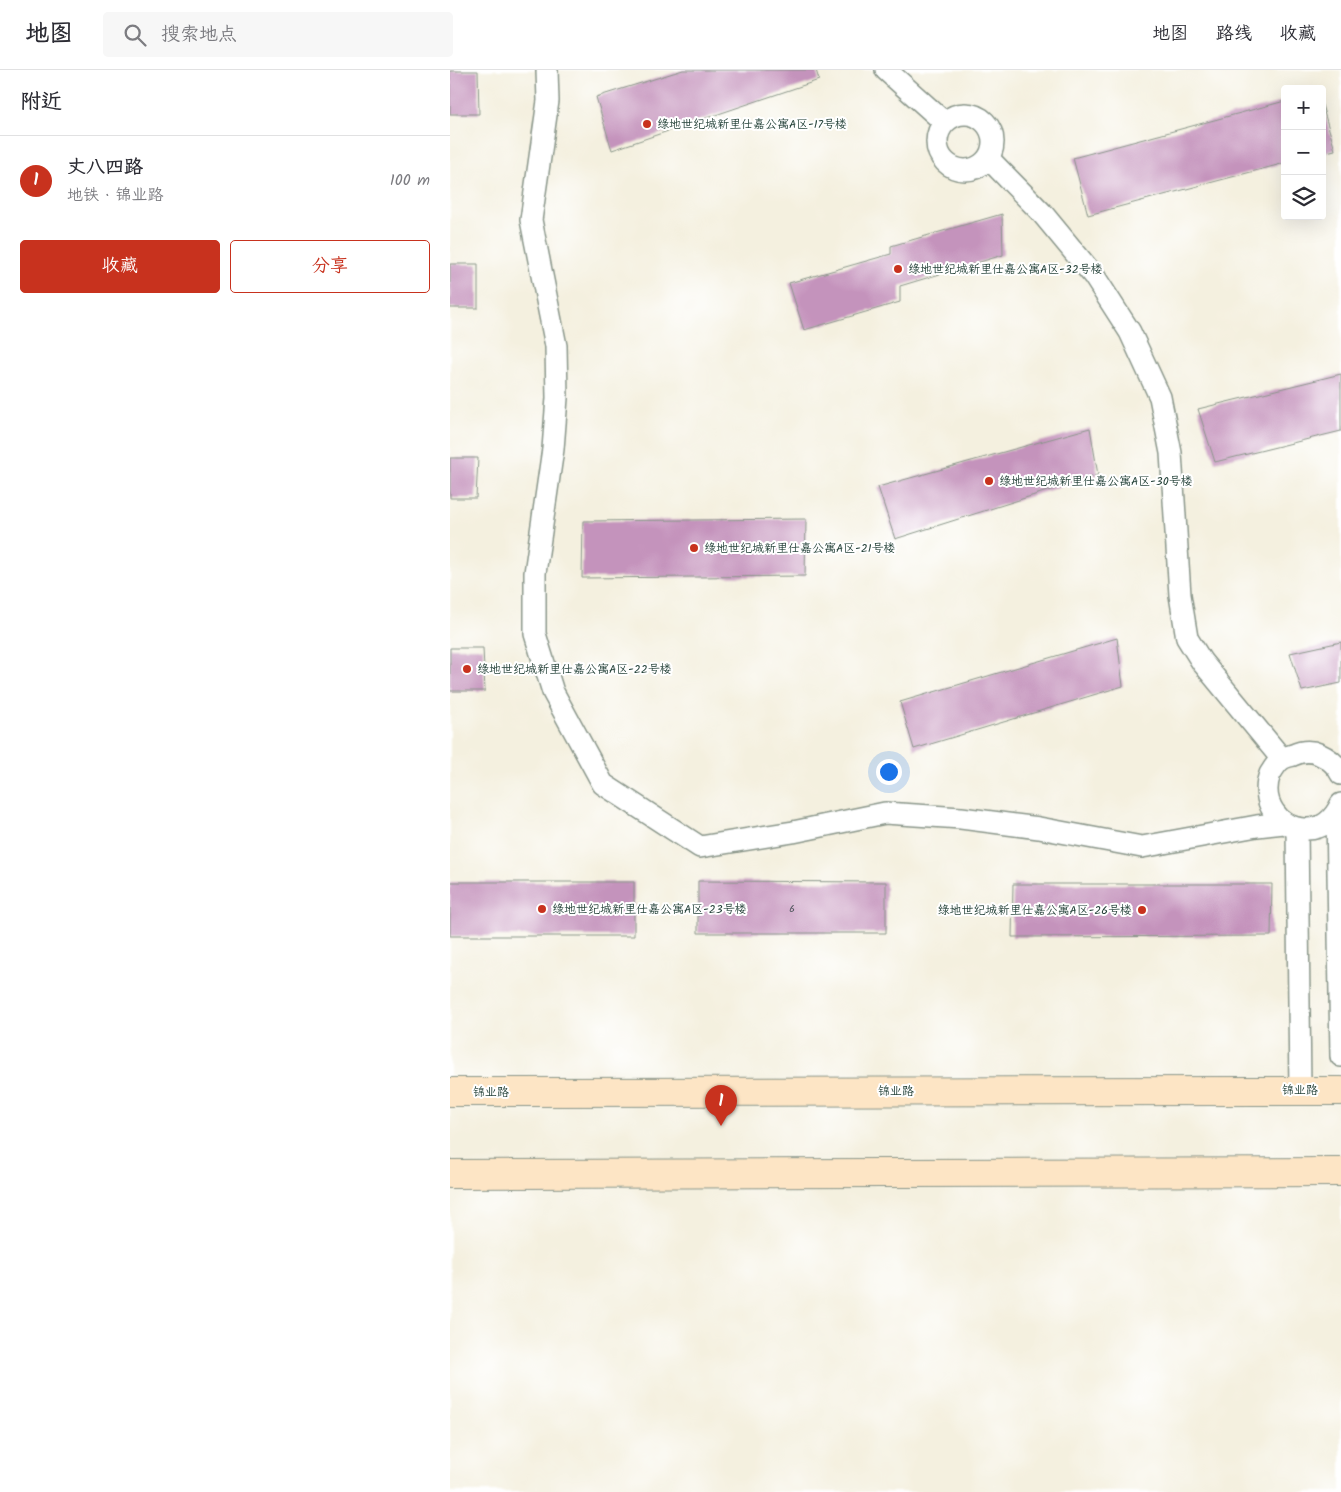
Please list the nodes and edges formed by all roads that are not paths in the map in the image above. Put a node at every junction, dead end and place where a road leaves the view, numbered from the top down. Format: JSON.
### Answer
{"nodes":[{"id":1,"x":547,"y":70,"type":"edge"},
{"id":2,"x":886,"y":70,"type":"edge"},
{"id":3,"x":944,"y":122,"type":"junction"},
{"id":4,"x":988,"y":158,"type":"junction"},
{"id":5,"x":1282,"y":759,"type":"junction"},
{"id":6,"x":1341,"y":774,"type":"edge"},
{"id":7,"x":1339,"y":808,"type":"edge"},
{"id":8,"x":1291,"y":826,"type":"junction"},
{"id":9,"x":1341,"y":1056,"type":"edge"},
{"id":10,"x":1300,"y":1090,"type":"junction"},
{"id":11,"x":1341,"y":1090,"type":"edge"},
{"id":12,"x":450,"y":1092,"type":"edge"},
{"id":13,"x":1341,"y":1172,"type":"edge"},
{"id":14,"x":450,"y":1174,"type":"edge"}],
"edges":[{"from":1,"to":8,"type":"street"},
{"from":2,"to":3,"type":"street"},
{"from":3,"to":4,"type":"street"},
{"from":3,"to":4,"type":"street"},
{"from":4,"to":5,"type":"street"},
{"from":5,"to":6,"type":"street"},
{"from":5,"to":8,"type":"street"},
{"from":7,"to":8,"type":"street"},
{"from":7,"to":9,"type":"street"},
{"from":8,"to":10,"type":"street"},
{"from":10,"to":11,"type":"main road","name":"锦业路"},
{"from":10,"to":12,"type":"main road","name":"锦业路"},
{"from":13,"to":14,"type":"main road"}]}
